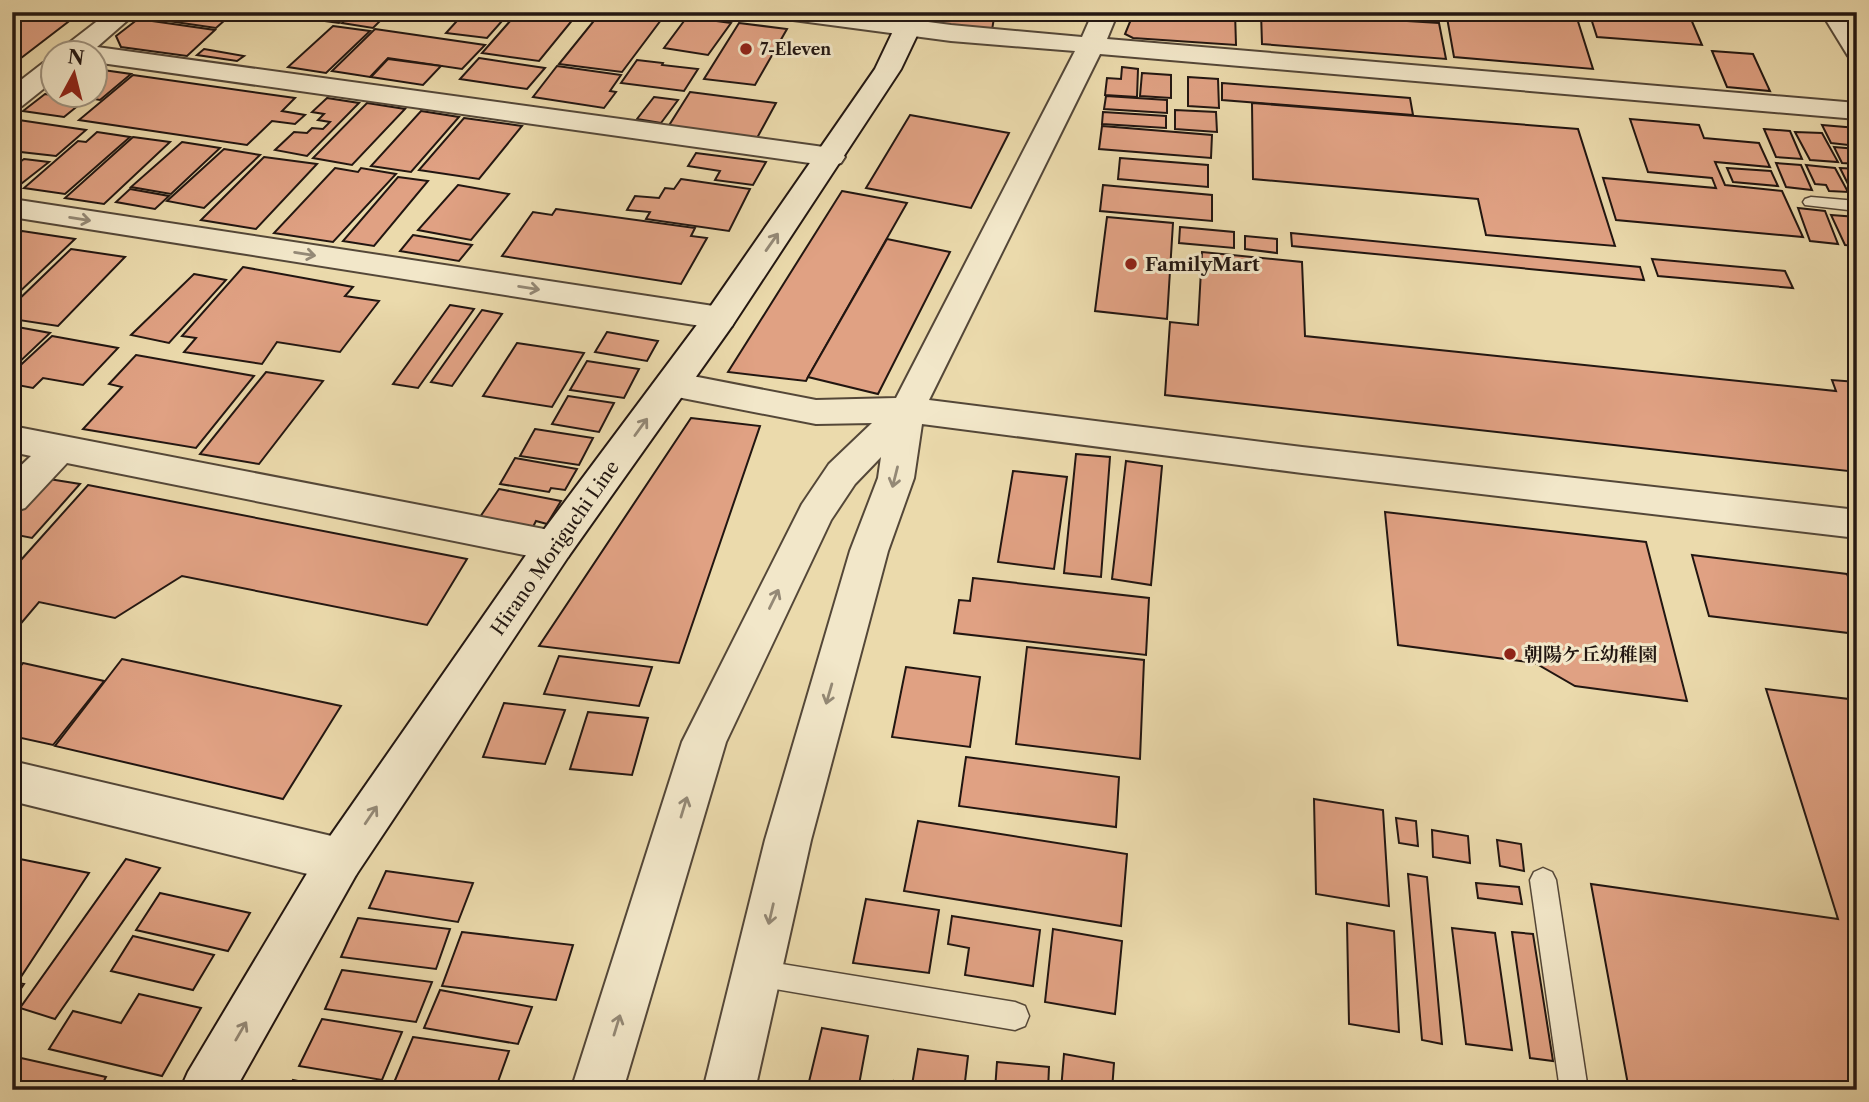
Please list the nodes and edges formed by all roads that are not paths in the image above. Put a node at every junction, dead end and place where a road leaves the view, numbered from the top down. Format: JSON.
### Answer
{"nodes":[{"id":1,"x":125,"y":12,"type":"edge"},
{"id":2,"x":793,"y":12,"type":"edge"},
{"id":3,"x":1106,"y":12,"type":"edge"},
{"id":4,"x":1833,"y":12,"type":"edge"},
{"id":5,"x":907,"y":19,"type":"edge"},
{"id":6,"x":97,"y":38,"type":"edge"},
{"id":7,"x":1091,"y":46,"type":"junction"},
{"id":8,"x":1857,"y":50,"type":"edge"},
{"id":9,"x":108,"y":56,"type":"edge"},
{"id":10,"x":38,"y":80,"type":"edge"},
{"id":11,"x":12,"y":100,"type":"edge"},
{"id":12,"x":1857,"y":111,"type":"edge"},
{"id":13,"x":831,"y":157,"type":"junction"},
{"id":14,"x":1811,"y":202,"type":"dead end"},
{"id":15,"x":1857,"y":206,"type":"edge"},
{"id":16,"x":12,"y":208,"type":"edge"},
{"id":17,"x":720,"y":318,"type":"junction"},
{"id":18,"x":672,"y":384,"type":"junction"},
{"id":19,"x":907,"y":410,"type":"junction"},
{"id":20,"x":12,"y":439,"type":"edge"},
{"id":21,"x":60,"y":448,"type":"junction"},
{"id":22,"x":12,"y":498,"type":"edge"},
{"id":23,"x":1857,"y":524,"type":"edge"},
{"id":24,"x":554,"y":546,"type":"junction"},
{"id":25,"x":12,"y":781,"type":"edge"},
{"id":26,"x":340,"y":860,"type":"junction"},
{"id":27,"x":1543,"y":880,"type":"dead end"},
{"id":28,"x":757,"y":973,"type":"junction"},
{"id":29,"x":1015,"y":1016,"type":"dead end"},
{"id":30,"x":206,"y":1090,"type":"edge"},
{"id":31,"x":597,"y":1090,"type":"edge"},
{"id":32,"x":729,"y":1090,"type":"edge"},
{"id":33,"x":1574,"y":1090,"type":"edge"}],
"edges":[{"from":1,"to":6,"type":"street"},
{"from":2,"to":5,"type":"street"},
{"from":3,"to":7,"type":"street"},
{"from":4,"to":8,"type":"street"},
{"from":5,"to":7,"type":"street"},
{"from":5,"to":13,"type":"street","name":"Hirano Moriguchi Line"},
{"from":7,"to":12,"type":"street"},
{"from":7,"to":19,"type":"street"},
{"from":9,"to":13,"type":"street"},
{"from":10,"to":11,"type":"street"},
{"from":17,"to":13,"type":"street","name":"Hirano Moriguchi Line","one_way":true},
{"from":14,"to":15,"type":"lane"},
{"from":16,"to":17,"type":"street","one_way":true},
{"from":17,"to":18,"type":"street","name":"Hirano Moriguchi Line"},
{"from":18,"to":19,"type":"street"},
{"from":24,"to":18,"type":"street","name":"Hirano Moriguchi Line","one_way":true},
{"from":19,"to":23,"type":"street"},
{"from":19,"to":28,"type":"street","one_way":true},
{"from":31,"to":19,"type":"street","one_way":true},
{"from":20,"to":21,"type":"street"},
{"from":21,"to":22,"type":"street"},
{"from":21,"to":24,"type":"street"},
{"from":26,"to":24,"type":"street","name":"Hirano Moriguchi Line","one_way":true},
{"from":25,"to":26,"type":"street"},
{"from":30,"to":26,"type":"street","name":"Hirano Moriguchi Line","one_way":true},
{"from":27,"to":33,"type":"lane"},
{"from":28,"to":29,"type":"lane"},
{"from":28,"to":32,"type":"street"}]}
